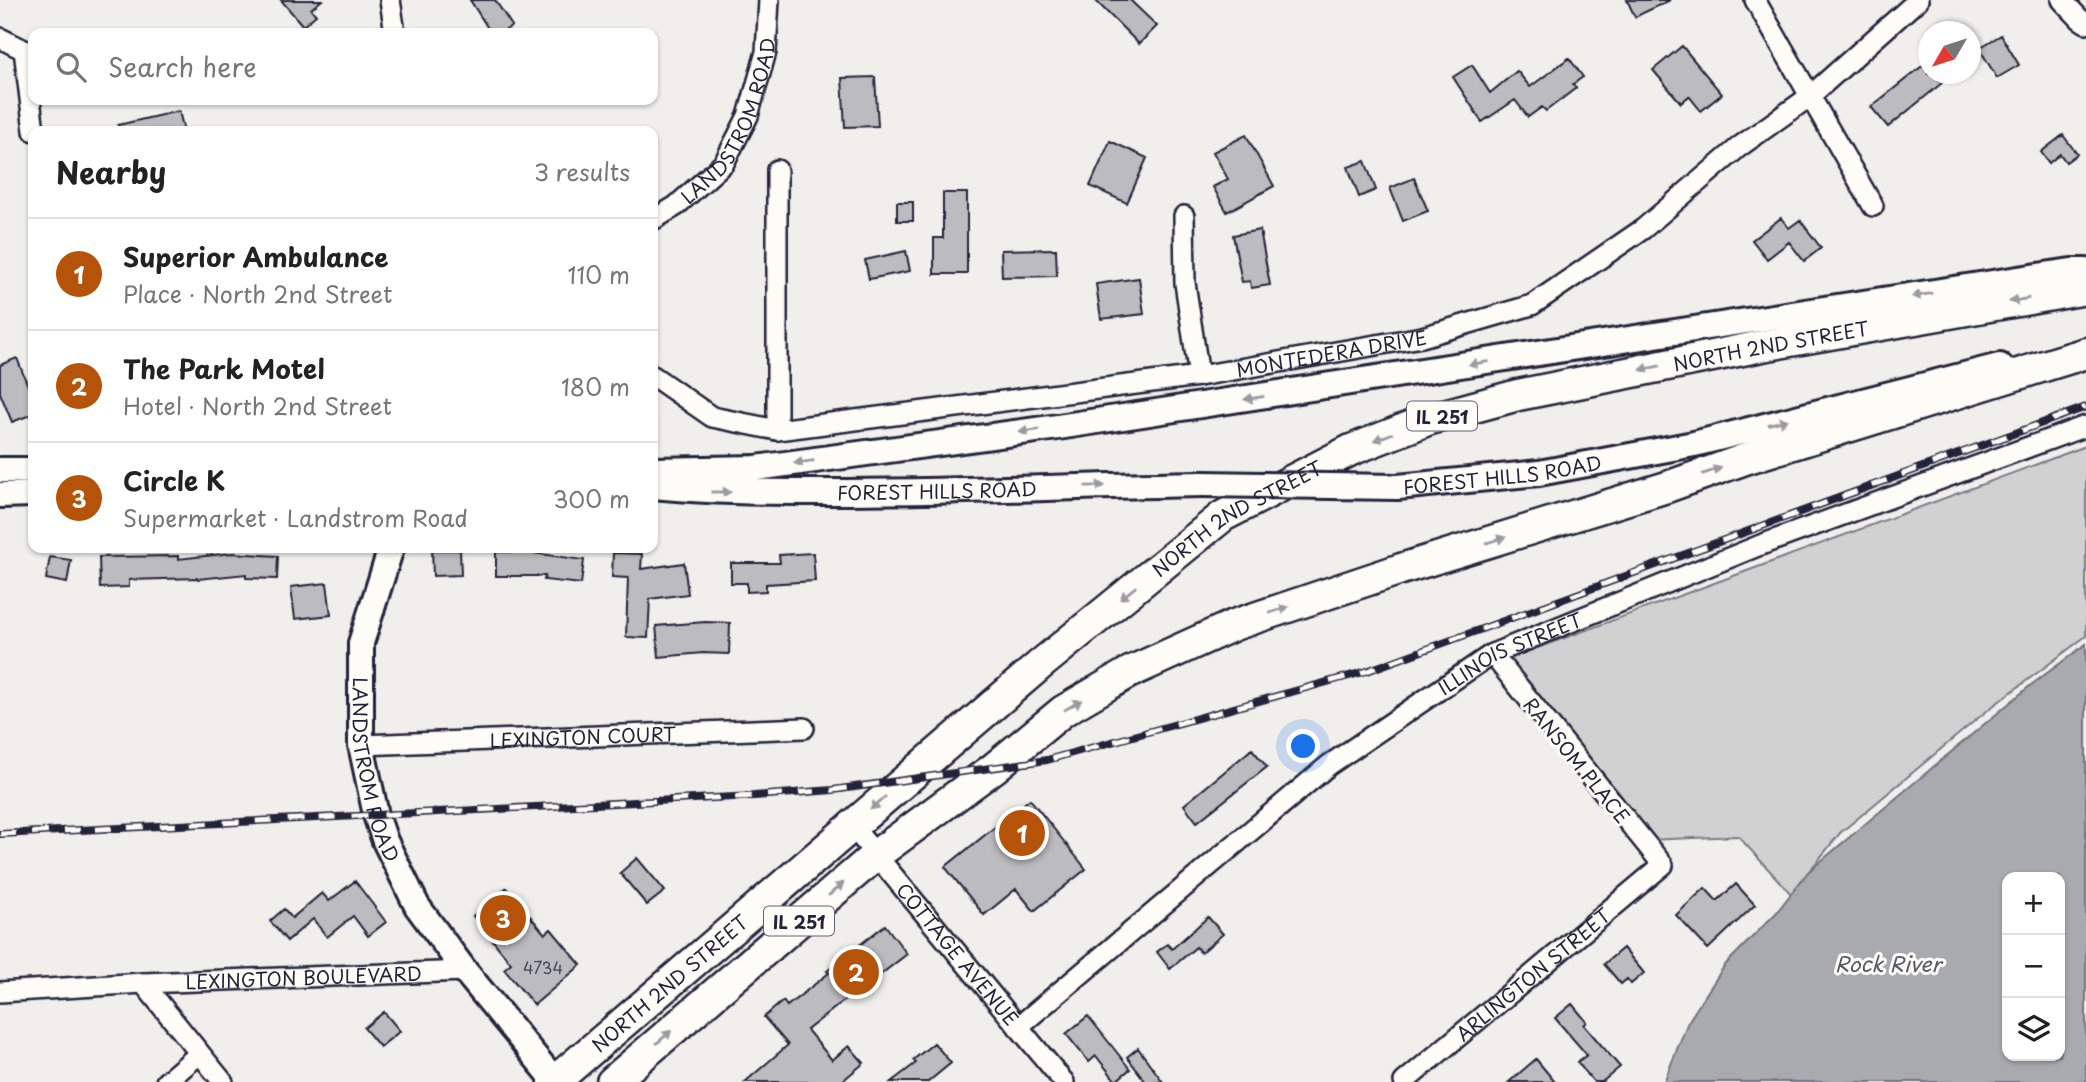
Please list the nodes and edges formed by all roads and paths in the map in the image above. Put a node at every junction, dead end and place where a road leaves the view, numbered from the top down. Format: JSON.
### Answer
{"nodes":[{"id":1,"x":390,"y":0,"type":"edge"},
{"id":2,"x":769,"y":0,"type":"edge"},
{"id":3,"x":1755,"y":0,"type":"edge"},
{"id":4,"x":1918,"y":0,"type":"edge"},
{"id":5,"x":2062,"y":0,"type":"edge"},
{"id":6,"x":2086,"y":23,"type":"edge"},
{"id":7,"x":394,"y":28,"type":"edge"},
{"id":8,"x":0,"y":38,"type":"edge"},
{"id":9,"x":28,"y":82,"type":"edge"},
{"id":10,"x":1809,"y":97,"type":"junction"},
{"id":11,"x":31,"y":105,"type":"edge"},
{"id":12,"x":33,"y":126,"type":"edge"},
{"id":13,"x":777,"y":170,"type":"dead end"},
{"id":14,"x":1873,"y":206,"type":"dead end"},
{"id":15,"x":1184,"y":216,"type":"dead end"},
{"id":16,"x":658,"y":217,"type":"edge"},
{"id":17,"x":2086,"y":271,"type":"edge"},
{"id":18,"x":2086,"y":289,"type":"edge"},
{"id":19,"x":2086,"y":344,"type":"edge"},
{"id":20,"x":2086,"y":352,"type":"edge"},
{"id":21,"x":1199,"y":376,"type":"junction"},
{"id":22,"x":658,"y":379,"type":"edge"},
{"id":23,"x":2086,"y":426,"type":"edge"},
{"id":24,"x":777,"y":429,"type":"junction"},
{"id":25,"x":0,"y":470,"type":"edge"},
{"id":26,"x":28,"y":470,"type":"edge"},
{"id":27,"x":658,"y":470,"type":"edge"},
{"id":28,"x":658,"y":487,"type":"edge"},
{"id":29,"x":0,"y":495,"type":"edge"},
{"id":30,"x":28,"y":495,"type":"edge"},
{"id":31,"x":389,"y":553,"type":"edge"},
{"id":32,"x":1492,"y":654,"type":"junction"},
{"id":33,"x":804,"y":729,"type":"dead end"},
{"id":34,"x":361,"y":745,"type":"junction"},
{"id":35,"x":852,"y":825,"type":"junction"},
{"id":36,"x":876,"y":855,"type":"junction"},
{"id":37,"x":1662,"y":865,"type":"joint"},
{"id":38,"x":465,"y":971,"type":"junction"},
{"id":39,"x":143,"y":983,"type":"junction"},
{"id":40,"x":0,"y":992,"type":"edge"},
{"id":41,"x":1018,"y":1027,"type":"junction"},
{"id":42,"x":199,"y":1054,"type":"junction"},
{"id":43,"x":166,"y":1082,"type":"edge"},
{"id":44,"x":223,"y":1082,"type":"edge"},
{"id":45,"x":555,"y":1082,"type":"edge"},
{"id":46,"x":612,"y":1082,"type":"edge"},
{"id":47,"x":1063,"y":1082,"type":"edge"},
{"id":48,"x":1404,"y":1082,"type":"edge"}],
"edges":[{"from":1,"to":7,"type":"street"},
{"from":2,"to":16,"type":"street","name":"LANDSTROM ROAD"},
{"from":3,"to":10,"type":"street"},
{"from":4,"to":10,"type":"street","name":"MONTEDERA DRIVE"},
{"from":5,"to":6,"type":"street"},
{"from":8,"to":9,"type":"street"},
{"from":10,"to":14,"type":"street"},
{"from":10,"to":21,"type":"street","name":"MONTEDERA DRIVE"},
{"from":11,"to":12,"type":"street"},
{"from":13,"to":24,"type":"street"},
{"from":15,"to":21,"type":"street"},
{"from":17,"to":27,"type":"street","name":"FOREST HILLS ROAD","one_way":true},
{"from":18,"to":35,"type":"main road","name":"NORTH 2ND STREET","number":"IL 251","one_way":true},
{"from":28,"to":19,"type":"street","name":"FOREST HILLS ROAD","one_way":true,"bridge":true},
{"from":36,"to":20,"type":"main road","name":"NORTH 2ND STREET","number":"IL 251","one_way":true},
{"from":21,"to":24,"type":"street","name":"MONTEDERA DRIVE"},
{"from":22,"to":24,"type":"street","name":"MONTEDERA DRIVE"},
{"from":23,"to":32,"type":"street","name":"ILLINOIS STREET"},
{"from":25,"to":26,"type":"street"},
{"from":29,"to":30,"type":"street"},
{"from":31,"to":34,"type":"street","name":"LANDSTROM ROAD"},
{"from":32,"to":37,"type":"street","name":"RANSOM PLACE"},
{"from":32,"to":41,"type":"street","name":"ILLINOIS STREET"},
{"from":33,"to":34,"type":"street","name":"LEXINGTON COURT"},
{"from":34,"to":38,"type":"street","name":"LANDSTROM ROAD"},
{"from":35,"to":36,"type":"street","name":"COTTAGE AVENUE"},
{"from":35,"to":45,"type":"main road","name":"NORTH 2ND STREET","number":"IL 251"},
{"from":36,"to":41,"type":"street","name":"COTTAGE AVENUE"},
{"from":46,"to":36,"type":"main road","name":"NORTH 2ND STREET","number":"IL 251","one_way":true},
{"from":37,"to":48,"type":"street","name":"ARLINGTON STREET"},
{"from":38,"to":39,"type":"street","name":"LEXINGTON BOULEVARD"},
{"from":38,"to":45,"type":"street"},
{"from":39,"to":40,"type":"street","name":"LEXINGTON BOULEVARD"},
{"from":39,"to":42,"type":"street"},
{"from":41,"to":47,"type":"street","name":"COTTAGE AVENUE"},
{"from":42,"to":43,"type":"street"},
{"from":42,"to":44,"type":"street"}]}
